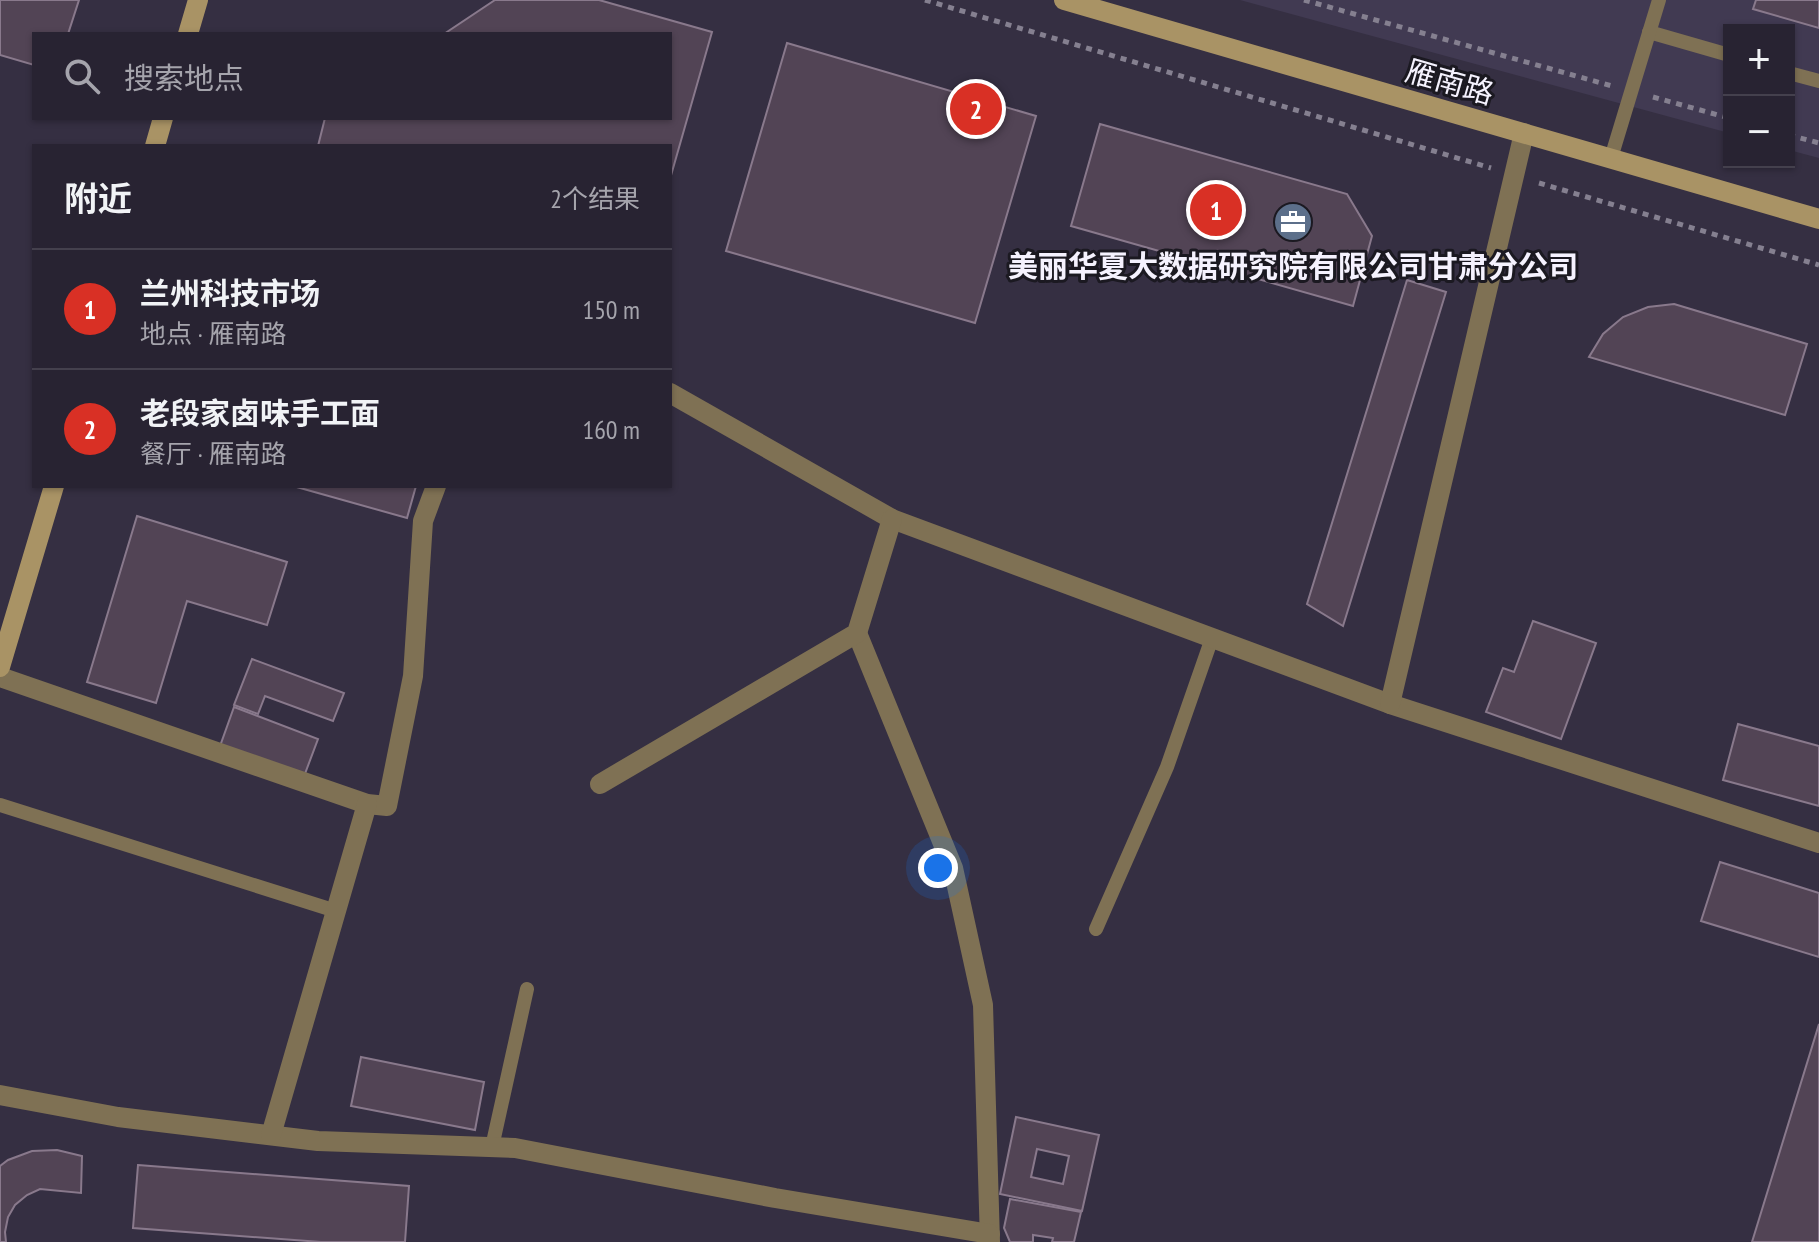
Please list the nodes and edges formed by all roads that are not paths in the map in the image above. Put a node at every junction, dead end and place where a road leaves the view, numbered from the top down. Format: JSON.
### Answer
{"nodes":[{"id":1,"x":198,"y":0,"type":"edge"},
{"id":2,"x":1659,"y":0,"type":"edge"},
{"id":3,"x":1077,"y":2,"type":"edge"},
{"id":4,"x":189,"y":32,"type":"edge"},
{"id":5,"x":1649,"y":32,"type":"junction"},
{"id":6,"x":1723,"y":53,"type":"edge"},
{"id":7,"x":1795,"y":75,"type":"edge"},
{"id":8,"x":1819,"y":81,"type":"edge"},
{"id":9,"x":162,"y":120,"type":"edge"},
{"id":10,"x":1524,"y":133,"type":"junction"},
{"id":11,"x":156,"y":144,"type":"edge"},
{"id":12,"x":1611,"y":158,"type":"junction"},
{"id":13,"x":1819,"y":219,"type":"edge"},
{"id":14,"x":672,"y":394,"type":"edge"},
{"id":15,"x":53,"y":488,"type":"edge"},
{"id":16,"x":435,"y":488,"type":"edge"},
{"id":17,"x":892,"y":519,"type":"junction"},
{"id":18,"x":857,"y":633,"type":"junction"},
{"id":19,"x":1212,"y":638,"type":"junction"},
{"id":20,"x":0,"y":667,"type":"edge"},
{"id":21,"x":0,"y":677,"type":"edge"},
{"id":22,"x":1390,"y":704,"type":"junction"},
{"id":23,"x":600,"y":784,"type":"dead end"},
{"id":24,"x":367,"y":804,"type":"junction"},
{"id":25,"x":0,"y":805,"type":"edge"},
{"id":26,"x":1819,"y":843,"type":"edge"},
{"id":27,"x":336,"y":911,"type":"junction"},
{"id":28,"x":1096,"y":929,"type":"dead end"},
{"id":29,"x":527,"y":989,"type":"dead end"},
{"id":30,"x":0,"y":1095,"type":"edge"},
{"id":31,"x":271,"y":1135,"type":"junction"},
{"id":32,"x":492,"y":1147,"type":"junction"},
{"id":33,"x":990,"y":1238,"type":"edge"}],
"edges":[{"from":1,"to":4,"type":"main road"},
{"from":2,"to":5,"type":"lane"},
{"from":3,"to":10,"type":"main road","name":"雁南路"},
{"from":5,"to":6,"type":"lane"},
{"from":5,"to":12,"type":"lane"},
{"from":7,"to":8,"type":"lane"},
{"from":9,"to":11,"type":"main road"},
{"from":10,"to":12,"type":"main road","name":"雁南路"},
{"from":10,"to":22,"type":"street"},
{"from":12,"to":13,"type":"main road","name":"雁南路"},
{"from":14,"to":17,"type":"street"},
{"from":15,"to":20,"type":"main road"},
{"from":16,"to":24,"type":"street"},
{"from":17,"to":18,"type":"street"},
{"from":17,"to":19,"type":"street"},
{"from":18,"to":23,"type":"street"},
{"from":18,"to":33,"type":"street"},
{"from":19,"to":22,"type":"street"},
{"from":19,"to":28,"type":"lane"},
{"from":21,"to":24,"type":"street"},
{"from":22,"to":26,"type":"street"},
{"from":24,"to":27,"type":"street"},
{"from":25,"to":27,"type":"lane"},
{"from":27,"to":31,"type":"street"},
{"from":29,"to":32,"type":"lane"},
{"from":30,"to":31,"type":"street"},
{"from":31,"to":32,"type":"street"},
{"from":32,"to":33,"type":"street"}]}
